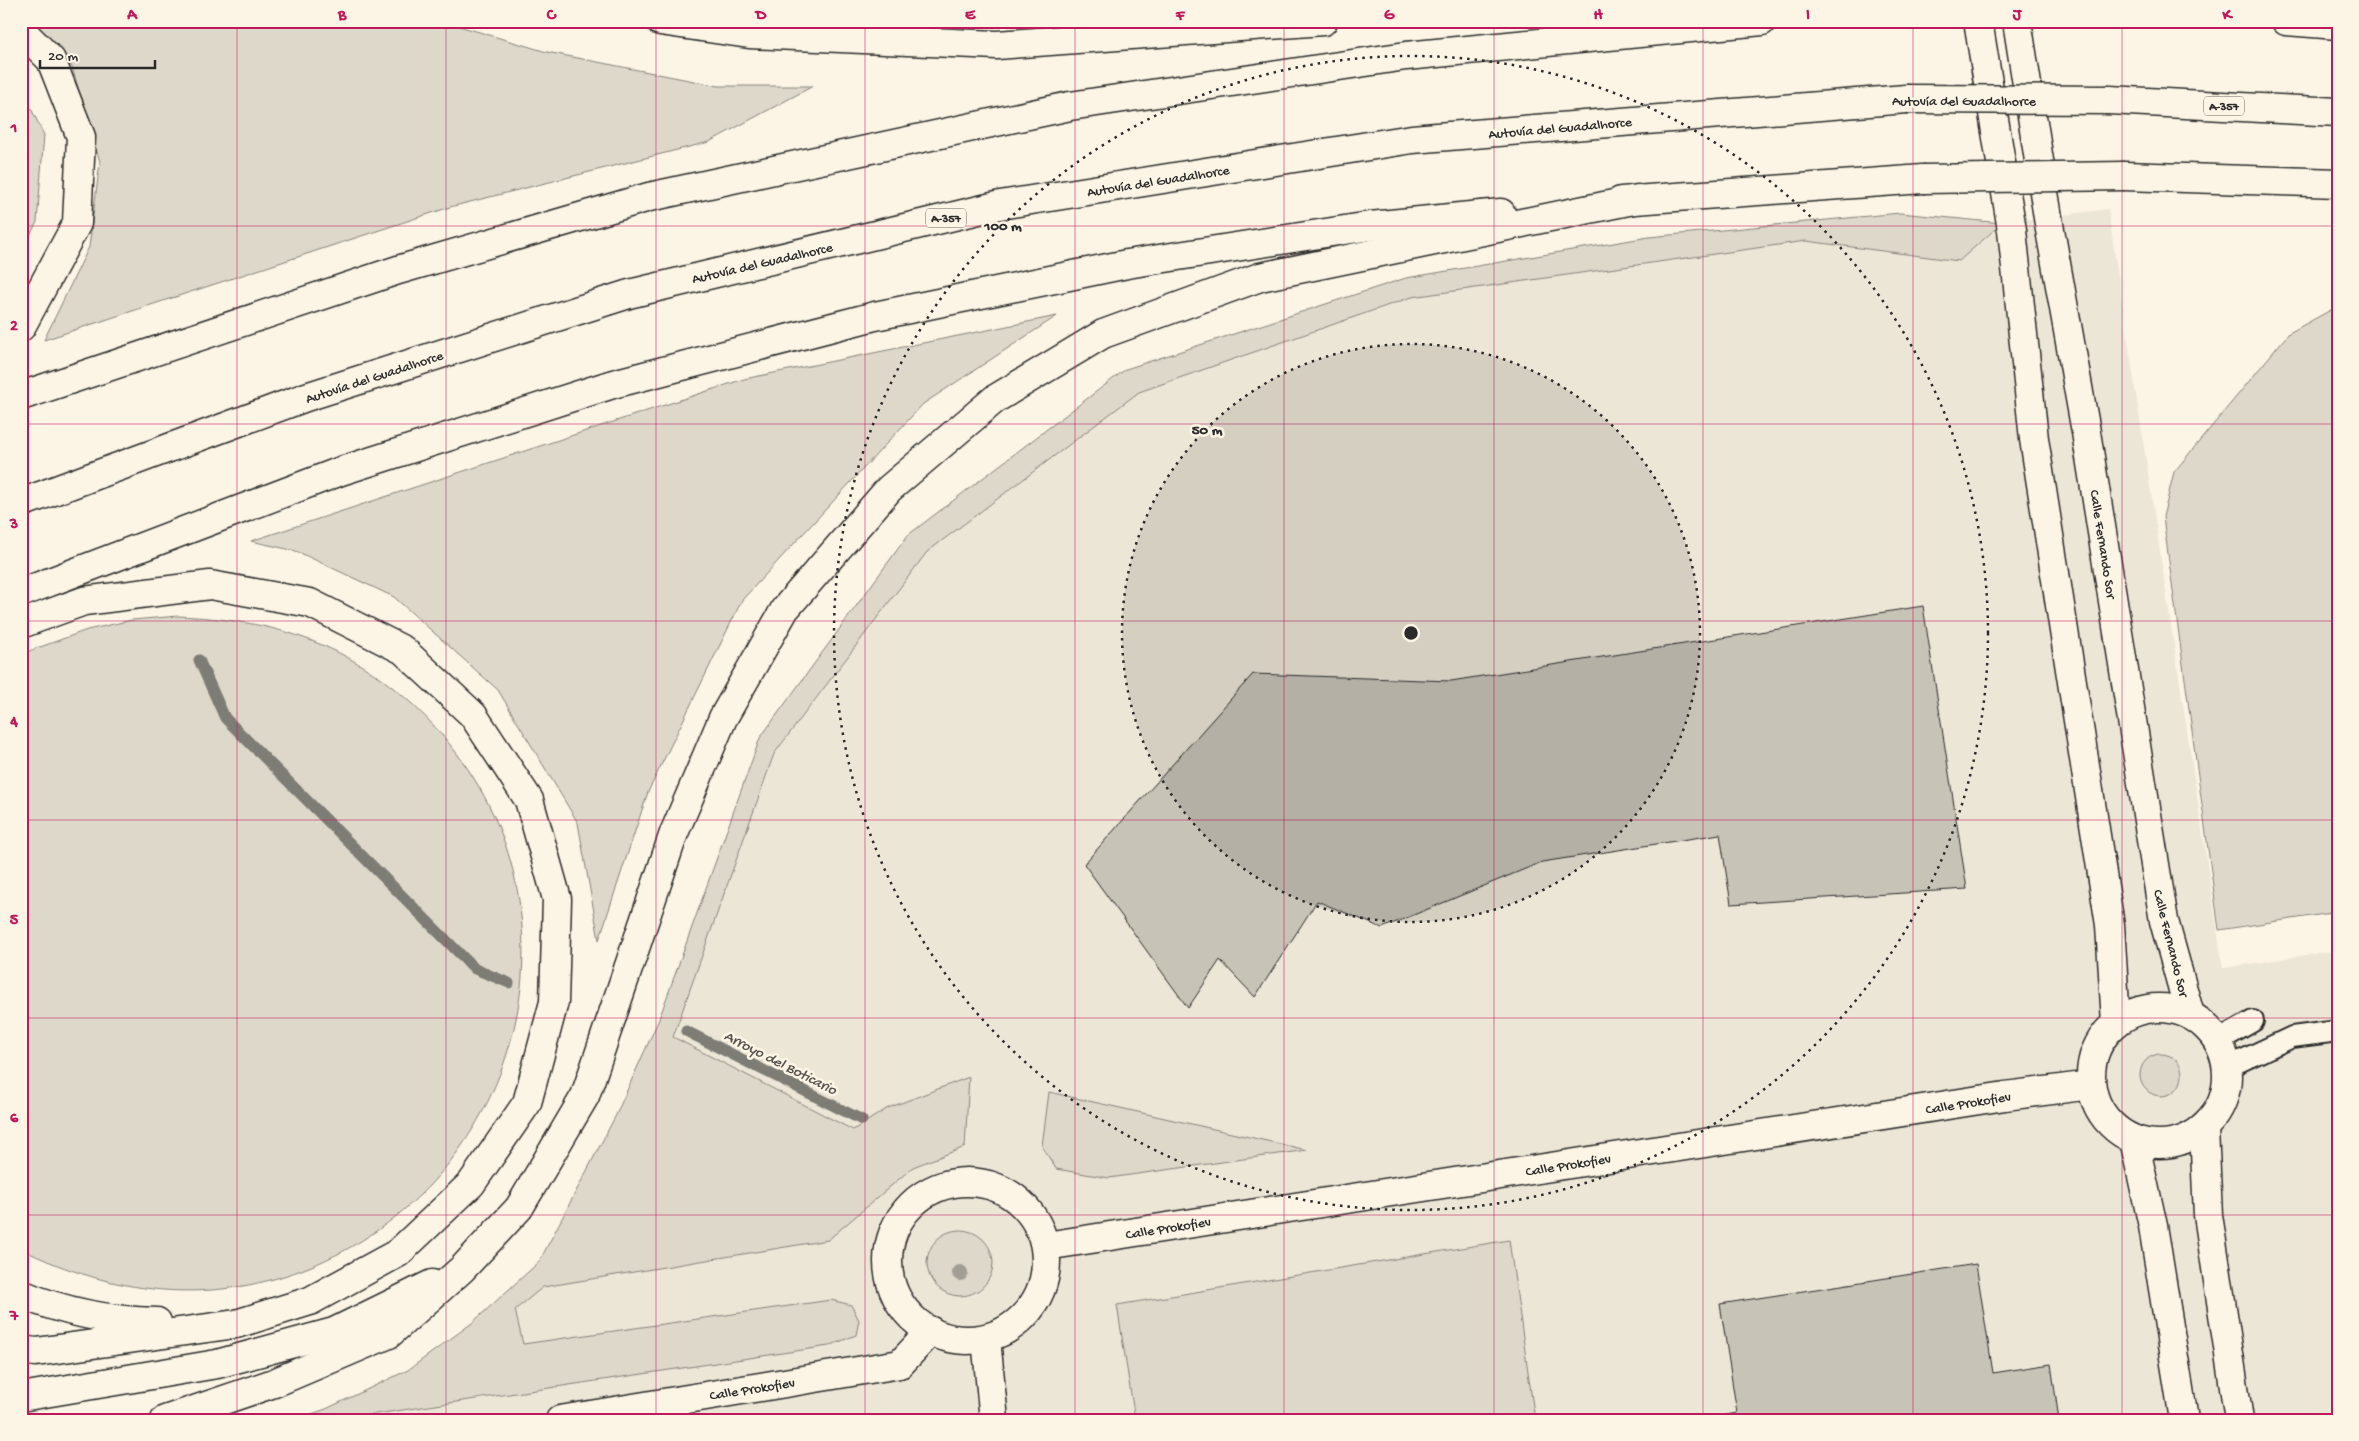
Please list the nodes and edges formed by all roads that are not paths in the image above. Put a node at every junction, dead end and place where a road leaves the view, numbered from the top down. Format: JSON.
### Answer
{"nodes":[{"id":1,"x":660,"y":21,"type":"edge"},
{"id":2,"x":1323,"y":21,"type":"edge"},
{"id":3,"x":1762,"y":21,"type":"edge"},
{"id":4,"x":1978,"y":21,"type":"edge"},
{"id":5,"x":2017,"y":21,"type":"edge"},
{"id":6,"x":2286,"y":21,"type":"edge"},
{"id":7,"x":2338,"y":25,"type":"edge"},
{"id":8,"x":21,"y":30,"type":"edge"},
{"id":9,"x":2338,"y":112,"type":"edge"},
{"id":10,"x":2338,"y":183,"type":"edge"},
{"id":11,"x":1638,"y":199,"type":"junction"},
{"id":12,"x":21,"y":327,"type":"edge"},
{"id":13,"x":21,"y":396,"type":"edge"},
{"id":14,"x":21,"y":502,"type":"edge"},
{"id":15,"x":21,"y":593,"type":"edge"},
{"id":16,"x":21,"y":624,"type":"edge"},
{"id":17,"x":2190,"y":1015,"type":"junction"},
{"id":18,"x":2253,"y":1021,"type":"dead end"},
{"id":19,"x":2116,"y":1023,"type":"junction"},
{"id":20,"x":2338,"y":1031,"type":"edge"},
{"id":21,"x":2218,"y":1040,"type":"junction"},
{"id":22,"x":2228,"y":1067,"type":"junction"},
{"id":23,"x":2091,"y":1085,"type":"junction"},
{"id":24,"x":2204,"y":1128,"type":"junction"},
{"id":25,"x":2134,"y":1140,"type":"junction"},
{"id":26,"x":1046,"y":1246,"type":"junction"},
{"id":27,"x":462,"y":1269,"type":"junction"},
{"id":28,"x":21,"y":1294,"type":"edge"},
{"id":29,"x":236,"y":1324,"type":"junction"},
{"id":30,"x":931,"y":1331,"type":"junction"},
{"id":31,"x":986,"y":1338,"type":"junction"},
{"id":32,"x":21,"y":1350,"type":"edge"},
{"id":33,"x":21,"y":1397,"type":"edge"},
{"id":34,"x":165,"y":1420,"type":"edge"},
{"id":35,"x":560,"y":1420,"type":"edge"},
{"id":36,"x":994,"y":1420,"type":"edge"},
{"id":37,"x":2184,"y":1420,"type":"edge"},
{"id":38,"x":2240,"y":1420,"type":"edge"}],
"edges":[{"from":1,"to":2,"type":"main road"},
{"from":3,"to":13,"type":"main road"},
{"from":4,"to":19,"type":"main road"},
{"from":5,"to":17,"type":"main road","name":"Calle Fernando Sor"},
{"from":6,"to":7,"type":"main road"},
{"from":8,"to":12,"type":"main road"},
{"from":9,"to":14,"type":"main road","name":"Autovía del Guadalhorce","number":"A-357","bridge":true},
{"from":10,"to":11,"type":"main road","bridge":true},
{"from":11,"to":15,"type":"main road"},
{"from":11,"to":27,"type":"main road"},
{"from":16,"to":29,"type":"main road"},
{"from":17,"to":19,"type":"main road"},
{"from":17,"to":21,"type":"main road"},
{"from":18,"to":21,"type":"lane"},
{"from":19,"to":23,"type":"main road"},
{"from":20,"to":22,"type":"lane"},
{"from":21,"to":22,"type":"main road"},
{"from":22,"to":24,"type":"main road"},
{"from":23,"to":25,"type":"main road"},
{"from":23,"to":26,"type":"main road","name":"Calle Prokofiev"},
{"from":24,"to":25,"type":"main road"},
{"from":24,"to":38,"type":"main road"},
{"from":25,"to":37,"type":"main road"},
{"from":26,"to":30,"type":"main road"},
{"from":26,"to":31,"type":"main road"},
{"from":27,"to":33,"type":"main road"},
{"from":27,"to":34,"type":"main road"},
{"from":28,"to":29,"type":"main road"},
{"from":29,"to":32,"type":"main road"},
{"from":30,"to":31,"type":"main road"},
{"from":30,"to":35,"type":"main road","name":"Calle Prokofiev"},
{"from":31,"to":36,"type":"main road"}]}
